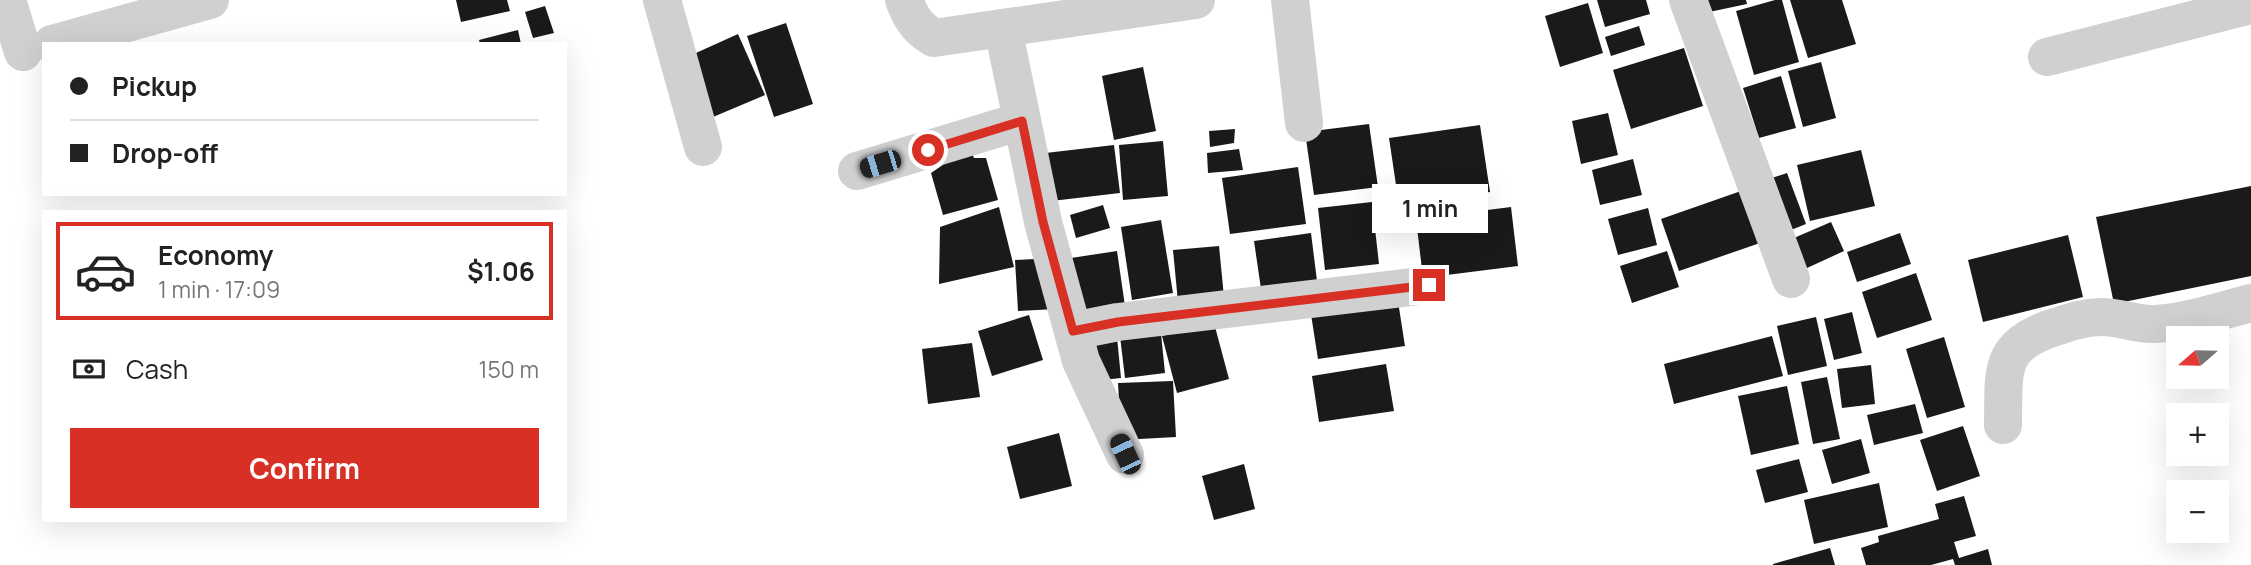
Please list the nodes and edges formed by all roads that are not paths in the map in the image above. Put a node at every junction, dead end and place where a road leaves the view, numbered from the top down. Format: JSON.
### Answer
{"nodes":[{"id":1,"x":8,"y":0,"type":"edge"},
{"id":2,"x":210,"y":0,"type":"edge"},
{"id":3,"x":662,"y":0,"type":"edge"},
{"id":4,"x":904,"y":0,"type":"edge"},
{"id":5,"x":1196,"y":0,"type":"edge"},
{"id":6,"x":1290,"y":0,"type":"edge"},
{"id":7,"x":1688,"y":0,"type":"edge"},
{"id":8,"x":2251,"y":5,"type":"edge"},
{"id":9,"x":1003,"y":28,"type":"junction"},
{"id":10,"x":59,"y":42,"type":"edge"},
{"id":11,"x":30,"y":50,"type":"edge"},
{"id":12,"x":2047,"y":57,"type":"dead end"},
{"id":13,"x":1022,"y":121,"type":"junction"},
{"id":14,"x":1304,"y":123,"type":"dead end"},
{"id":15,"x":703,"y":147,"type":"dead end"},
{"id":16,"x":856,"y":171,"type":"dead end"},
{"id":17,"x":1791,"y":279,"type":"dead end"},
{"id":18,"x":1429,"y":285,"type":"dead end"},
{"id":19,"x":2251,"y":303,"type":"edge"},
{"id":20,"x":1073,"y":331,"type":"junction"},
{"id":21,"x":2003,"y":425,"type":"dead end"},
{"id":22,"x":1125,"y":454,"type":"dead end"}],
"edges":[{"from":1,"to":11,"type":"street"},
{"from":2,"to":10,"type":"street"},
{"from":3,"to":15,"type":"street"},
{"from":4,"to":9,"type":"street"},
{"from":5,"to":9,"type":"street"},
{"from":6,"to":14,"type":"street"},
{"from":7,"to":17,"type":"street"},
{"from":8,"to":12,"type":"street"},
{"from":9,"to":13,"type":"street"},
{"from":13,"to":16,"type":"street"},
{"from":13,"to":20,"type":"street"},
{"from":18,"to":20,"type":"street"},
{"from":19,"to":21,"type":"street"},
{"from":20,"to":22,"type":"street"}]}
